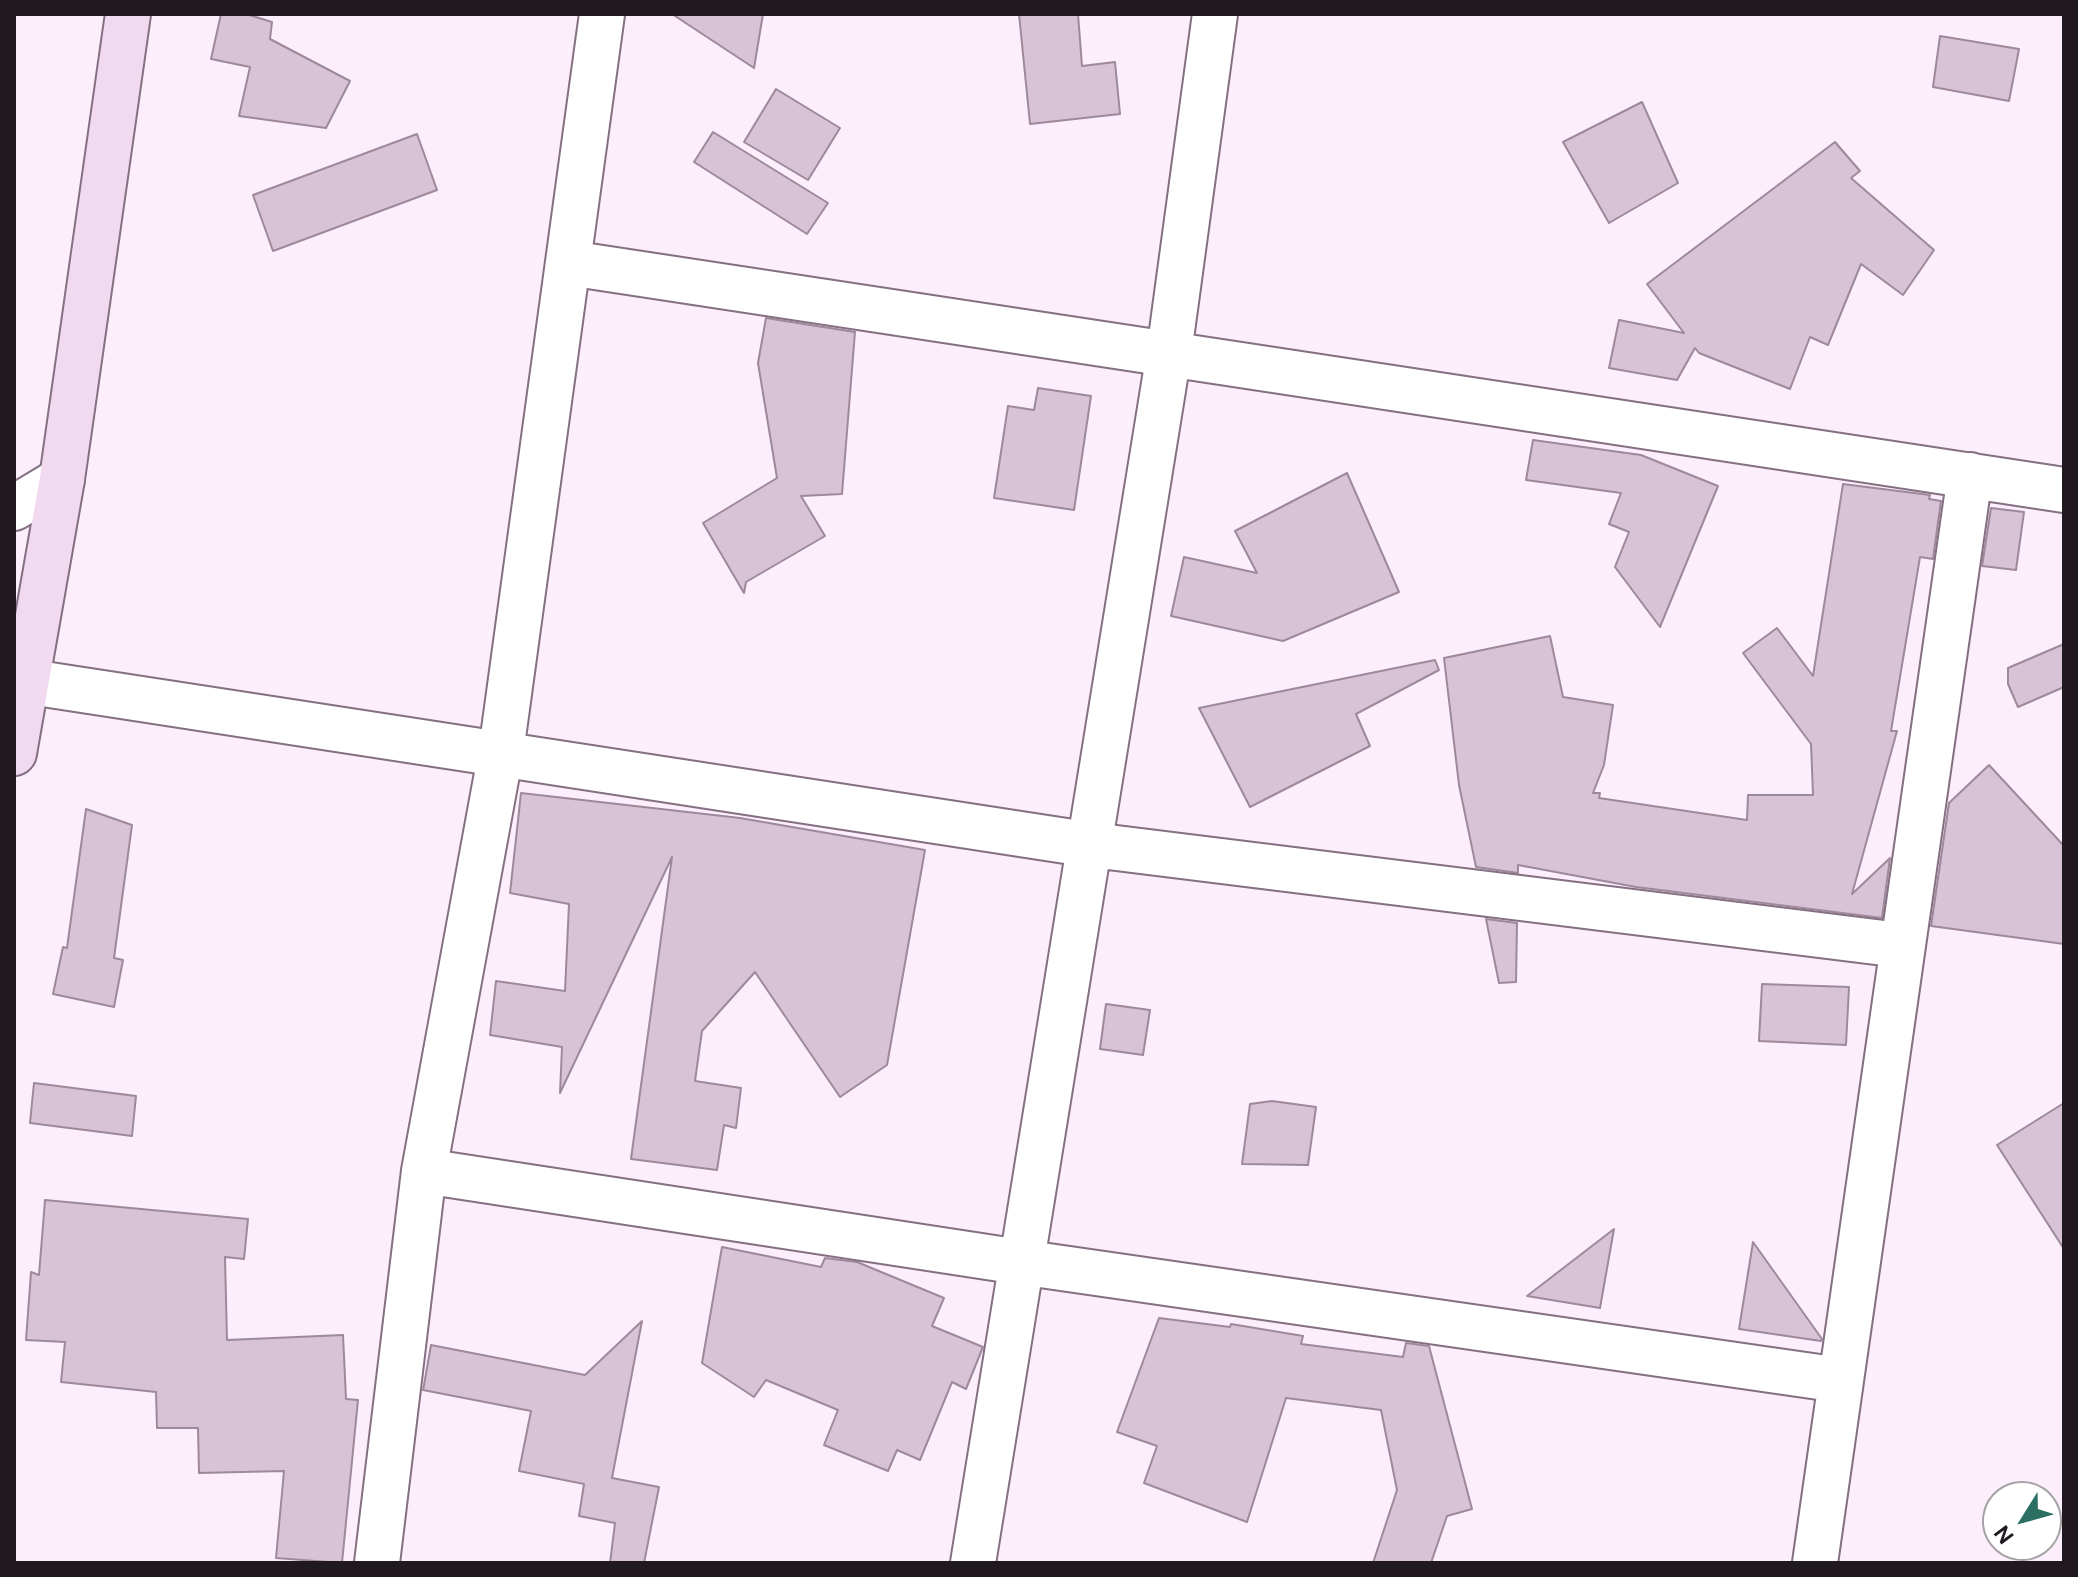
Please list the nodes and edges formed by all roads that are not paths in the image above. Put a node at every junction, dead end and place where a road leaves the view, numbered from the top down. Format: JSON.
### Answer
{"nodes":[{"id":1,"x":128,"y":14,"type":"edge"},
{"id":2,"x":602,"y":14,"type":"edge"},
{"id":3,"x":1215,"y":14,"type":"edge"},
{"id":4,"x":569,"y":263,"type":"junction"},
{"id":5,"x":1169,"y":353,"type":"junction"},
{"id":6,"x":1970,"y":475,"type":"junction"},
{"id":7,"x":62,"y":479,"type":"junction"},
{"id":8,"x":2064,"y":490,"type":"edge"},
{"id":9,"x":14,"y":508,"type":"edge"},
{"id":10,"x":24,"y":681,"type":"junction"},
{"id":11,"x":501,"y":752,"type":"junction"},
{"id":12,"x":14,"y":753,"type":"edge"},
{"id":13,"x":1092,"y":845,"type":"junction"},
{"id":14,"x":1900,"y":945,"type":"junction"},
{"id":15,"x":424,"y":1171,"type":"junction"},
{"id":16,"x":1020,"y":1262,"type":"junction"},
{"id":17,"x":1840,"y":1380,"type":"junction"},
{"id":18,"x":377,"y":1563,"type":"edge"},
{"id":19,"x":973,"y":1563,"type":"edge"},
{"id":20,"x":1815,"y":1563,"type":"edge"}],
"edges":[{"from":1,"to":7,"type":"street"},
{"from":2,"to":4,"type":"street"},
{"from":3,"to":5,"type":"street"},
{"from":4,"to":5,"type":"street"},
{"from":4,"to":11,"type":"street"},
{"from":5,"to":6,"type":"street"},
{"from":5,"to":13,"type":"street"},
{"from":6,"to":8,"type":"street"},
{"from":6,"to":14,"type":"street"},
{"from":7,"to":9,"type":"street"},
{"from":7,"to":10,"type":"street"},
{"from":10,"to":11,"type":"street"},
{"from":10,"to":12,"type":"street"},
{"from":11,"to":13,"type":"street"},
{"from":11,"to":15,"type":"street"},
{"from":13,"to":14,"type":"street"},
{"from":13,"to":16,"type":"street"},
{"from":14,"to":17,"type":"street"},
{"from":15,"to":16,"type":"street"},
{"from":15,"to":18,"type":"street"},
{"from":16,"to":17,"type":"street"},
{"from":16,"to":19,"type":"street"},
{"from":17,"to":20,"type":"street"}]}
